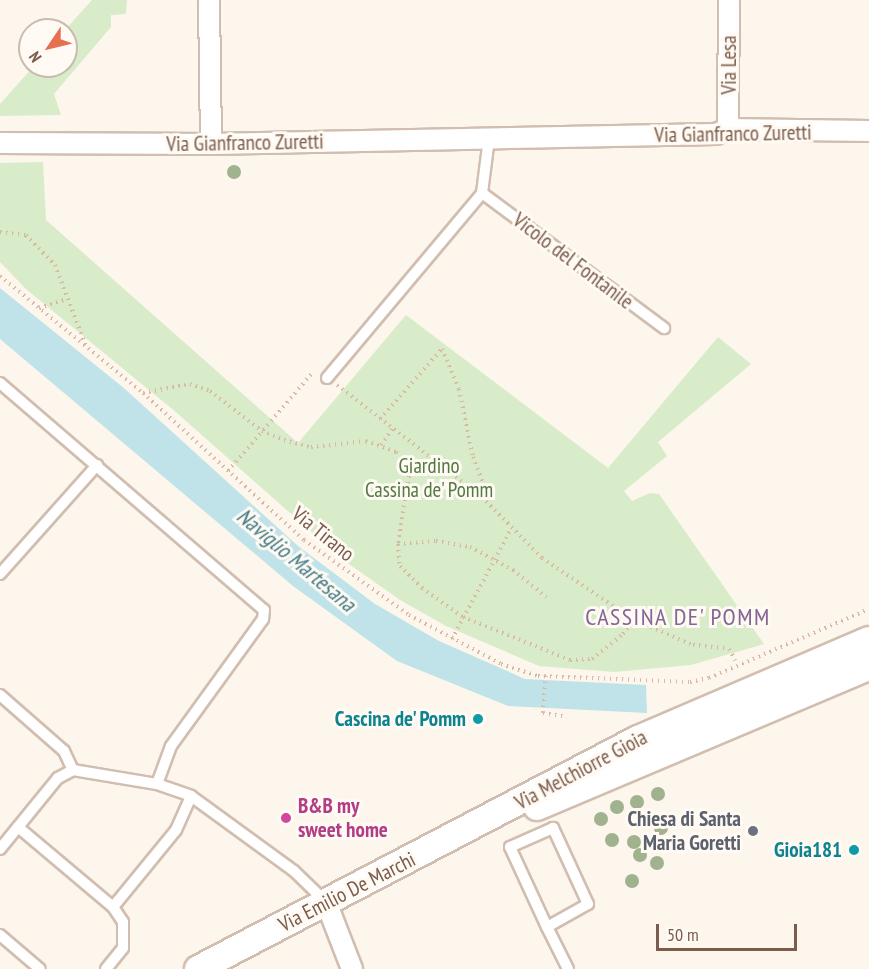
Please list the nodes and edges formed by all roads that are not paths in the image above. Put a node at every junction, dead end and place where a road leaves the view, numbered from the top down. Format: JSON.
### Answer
{"nodes":[{"id":1,"x":209,"y":0,"type":"edge"},
{"id":2,"x":729,"y":0,"type":"edge"},
{"id":3,"x":728,"y":129,"type":"junction"},
{"id":4,"x":869,"y":131,"type":"edge"},
{"id":5,"x":489,"y":138,"type":"junction"},
{"id":6,"x":0,"y":143,"type":"edge"},
{"id":7,"x":211,"y":144,"type":"junction"},
{"id":8,"x":482,"y":193,"type":"junction"},
{"id":9,"x":664,"y":328,"type":"dead end"},
{"id":10,"x":327,"y":378,"type":"road end"},
{"id":11,"x":0,"y":383,"type":"edge"},
{"id":12,"x":97,"y":465,"type":"junction"},
{"id":13,"x":0,"y":574,"type":"edge"},
{"id":14,"x":869,"y":640,"type":"edge"},
{"id":15,"x":869,"y":667,"type":"edge"},
{"id":16,"x":0,"y":695,"type":"edge"},
{"id":17,"x":73,"y":770,"type":"junction"},
{"id":18,"x":157,"y":784,"type":"junction"},
{"id":19,"x":191,"y":796,"type":"junction"},
{"id":20,"x":497,"y":816,"type":"junction"},
{"id":21,"x":18,"y":827,"type":"junction"},
{"id":22,"x":0,"y":849,"type":"edge"},
{"id":23,"x":326,"y":902,"type":"junction"},
{"id":24,"x":113,"y":907,"type":"junction"},
{"id":25,"x":547,"y":927,"type":"junction"},
{"id":26,"x":0,"y":935,"type":"edge"},
{"id":27,"x":40,"y":969,"type":"edge"},
{"id":28,"x":106,"y":969,"type":"edge"},
{"id":29,"x":198,"y":969,"type":"edge"},
{"id":30,"x":352,"y":969,"type":"edge"},
{"id":31,"x":568,"y":969,"type":"edge"}],
"edges":[{"from":1,"to":7,"type":"street"},
{"from":2,"to":3,"type":"street","name":"Via Lesa"},
{"from":3,"to":4,"type":"street","name":"Via Gianfranco Zuretti"},
{"from":3,"to":5,"type":"street","name":"Via Gianfranco Zuretti"},
{"from":5,"to":7,"type":"street","name":"Via Gianfranco Zuretti"},
{"from":5,"to":8,"type":"lane"},
{"from":6,"to":7,"type":"street","name":"Via Gianfranco Zuretti"},
{"from":8,"to":9,"type":"lane","name":"Vicolo del Fontanile"},
{"from":8,"to":10,"type":"lane"},
{"from":11,"to":12,"type":"lane"},
{"from":12,"to":13,"type":"lane"},
{"from":12,"to":18,"type":"lane"},
{"from":14,"to":20,"type":"street","name":"Via Melchiorre Gioia"},
{"from":15,"to":20,"type":"street","name":"Via Melchiorre Gioia"},
{"from":16,"to":17,"type":"lane"},
{"from":17,"to":18,"type":"lane"},
{"from":17,"to":21,"type":"lane"},
{"from":18,"to":19,"type":"lane"},
{"from":19,"to":23,"type":"lane"},
{"from":19,"to":24,"type":"lane"},
{"from":20,"to":23,"type":"street","name":"Via Emilio De Marchi"},
{"from":21,"to":22,"type":"lane"},
{"from":21,"to":24,"type":"lane"},
{"from":23,"to":29,"type":"street","name":"Via Emilio De Marchi"},
{"from":23,"to":30,"type":"street"},
{"from":24,"to":28,"type":"lane"},
{"from":25,"to":25,"type":"lane"},
{"from":25,"to":31,"type":"lane"},
{"from":26,"to":27,"type":"lane"}]}
